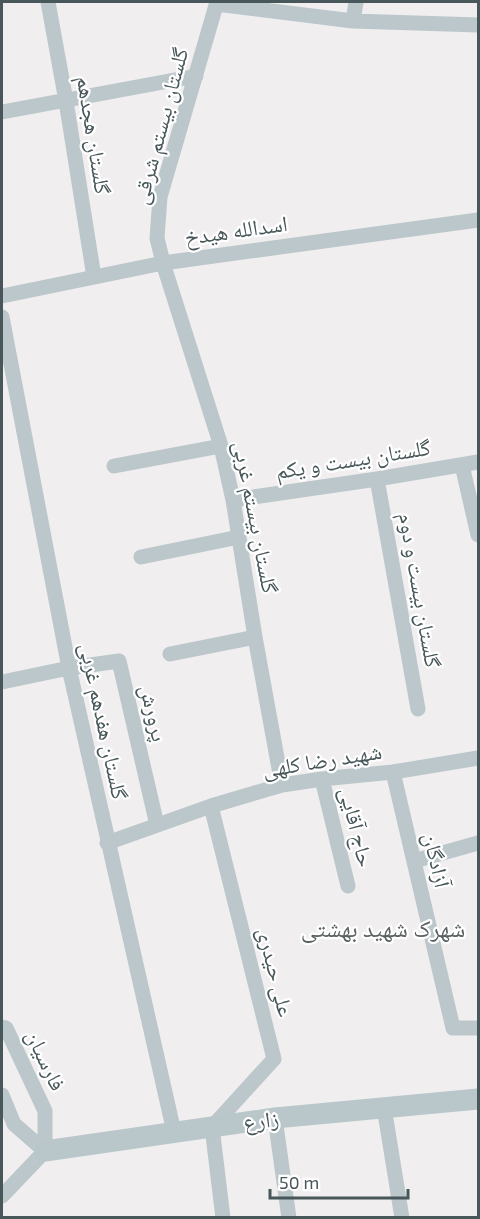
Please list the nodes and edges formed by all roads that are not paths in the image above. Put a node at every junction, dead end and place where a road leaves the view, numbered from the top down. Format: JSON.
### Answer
{"nodes":[{"id":1,"x":48,"y":2,"type":"edge"},
{"id":2,"x":356,"y":2,"type":"edge"},
{"id":3,"x":217,"y":3,"type":"edge"},
{"id":4,"x":352,"y":21,"type":"junction"},
{"id":5,"x":478,"y":25,"type":"edge"},
{"id":6,"x":196,"y":76,"type":"junction"},
{"id":7,"x":66,"y":101,"type":"junction"},
{"id":8,"x":2,"y":112,"type":"edge"},
{"id":9,"x":478,"y":219,"type":"edge"},
{"id":10,"x":163,"y":263,"type":"junction"},
{"id":11,"x":94,"y":277,"type":"junction"},
{"id":12,"x":2,"y":296,"type":"edge"},
{"id":13,"x":2,"y":317,"type":"edge"},
{"id":14,"x":221,"y":446,"type":"junction"},
{"id":15,"x":478,"y":462,"type":"edge"},
{"id":16,"x":462,"y":465,"type":"junction"},
{"id":17,"x":114,"y":466,"type":"dead end"},
{"id":18,"x":377,"y":479,"type":"junction"},
{"id":19,"x":234,"y":500,"type":"junction"},
{"id":20,"x":478,"y":535,"type":"edge"},
{"id":21,"x":239,"y":537,"type":"junction"},
{"id":22,"x":141,"y":557,"type":"dead end"},
{"id":23,"x":255,"y":637,"type":"junction"},
{"id":24,"x":170,"y":654,"type":"dead end"},
{"id":25,"x":69,"y":668,"type":"junction"},
{"id":26,"x":2,"y":682,"type":"edge"},
{"id":27,"x":418,"y":709,"type":"dead end"},
{"id":28,"x":478,"y":758,"type":"edge"},
{"id":29,"x":393,"y":772,"type":"junction"},
{"id":30,"x":322,"y":779,"type":"junction"},
{"id":31,"x":282,"y":785,"type":"junction"},
{"id":32,"x":211,"y":806,"type":"junction"},
{"id":33,"x":157,"y":825,"type":"junction"},
{"id":34,"x":107,"y":843,"type":"junction"},
{"id":35,"x":478,"y":843,"type":"edge"},
{"id":36,"x":414,"y":861,"type":"junction"},
{"id":37,"x":348,"y":886,"type":"dead end"},
{"id":38,"x":2,"y":1027,"type":"edge"},
{"id":39,"x":478,"y":1028,"type":"edge"},
{"id":40,"x":2,"y":1095,"type":"edge"},
{"id":41,"x":478,"y":1099,"type":"edge"},
{"id":42,"x":384,"y":1107,"type":"junction"},
{"id":43,"x":274,"y":1118,"type":"junction"},
{"id":44,"x":212,"y":1127,"type":"junction"},
{"id":45,"x":174,"y":1132,"type":"junction"},
{"id":46,"x":45,"y":1151,"type":"junction"},
{"id":47,"x":2,"y":1196,"type":"edge"},
{"id":48,"x":223,"y":1218,"type":"edge"},
{"id":49,"x":289,"y":1218,"type":"edge"},
{"id":50,"x":402,"y":1218,"type":"edge"}],
"edges":[{"from":1,"to":7,"type":"street","name":"گلستان هجدهم"},
{"from":2,"to":4,"type":"street"},
{"from":3,"to":4,"type":"street"},
{"from":3,"to":6,"type":"street","name":"گلستان بیستم شرقی"},
{"from":4,"to":5,"type":"street"},
{"from":6,"to":7,"type":"street"},
{"from":6,"to":10,"type":"street","name":"گلستان بیستم شرقی"},
{"from":7,"to":8,"type":"street"},
{"from":7,"to":11,"type":"street","name":"گلستان هجدهم"},
{"from":9,"to":10,"type":"street","name":"اسدالله هیدخ"},
{"from":10,"to":11,"type":"street","name":"اسدالله هیدخ"},
{"from":10,"to":14,"type":"street","name":"گلستان بیستم غربی"},
{"from":11,"to":12,"type":"street","name":"اسدالله هیدخ"},
{"from":13,"to":25,"type":"street","name":"گلستان هفدهم غربی"},
{"from":14,"to":17,"type":"street"},
{"from":14,"to":19,"type":"street","name":"گلستان بیستم غربی"},
{"from":15,"to":16,"type":"street","name":"گلستان بیست و یکم"},
{"from":16,"to":18,"type":"street","name":"گلستان بیست و یکم"},
{"from":16,"to":20,"type":"street"},
{"from":18,"to":19,"type":"street","name":"گلستان بیست و یکم"},
{"from":18,"to":27,"type":"street","name":"گلستان بیست و دوم"},
{"from":19,"to":21,"type":"street","name":"گلستان بیستم غربی"},
{"from":21,"to":22,"type":"street"},
{"from":21,"to":23,"type":"street","name":"گلستان بیستم غربی"},
{"from":23,"to":24,"type":"street"},
{"from":23,"to":31,"type":"street","name":"گلستان بیستم غربی"},
{"from":25,"to":26,"type":"street"},
{"from":25,"to":33,"type":"street","name":"پرورش"},
{"from":25,"to":34,"type":"street","name":"گلستان هفدهم غربی"},
{"from":28,"to":29,"type":"street","name":"شهید رضا کلهی"},
{"from":29,"to":30,"type":"street","name":"شهید رضا کلهی"},
{"from":29,"to":36,"type":"street","name":"آزادگان"},
{"from":30,"to":31,"type":"street","name":"شهید رضا کلهی"},
{"from":30,"to":37,"type":"street","name":"حاج آقایی"},
{"from":31,"to":32,"type":"street","name":"شهید رضا کلهی"},
{"from":32,"to":33,"type":"street","name":"شهید رضا کلهی"},
{"from":32,"to":44,"type":"street","name":"علی حیدری"},
{"from":33,"to":34,"type":"street","name":"شهید رضا کلهی"},
{"from":34,"to":45,"type":"street","name":"گلستان هفدهم غربی"},
{"from":35,"to":36,"type":"street"},
{"from":36,"to":39,"type":"street","name":"آزادگان"},
{"from":38,"to":46,"type":"street","name":"فارسیان"},
{"from":40,"to":46,"type":"street"},
{"from":41,"to":42,"type":"street","name":"زارع"},
{"from":42,"to":43,"type":"street","name":"زارع"},
{"from":42,"to":50,"type":"street"},
{"from":43,"to":44,"type":"street","name":"زارع"},
{"from":43,"to":49,"type":"street"},
{"from":44,"to":45,"type":"street","name":"زارع"},
{"from":44,"to":48,"type":"street"},
{"from":45,"to":46,"type":"street","name":"زارع"},
{"from":46,"to":47,"type":"street"}]}
